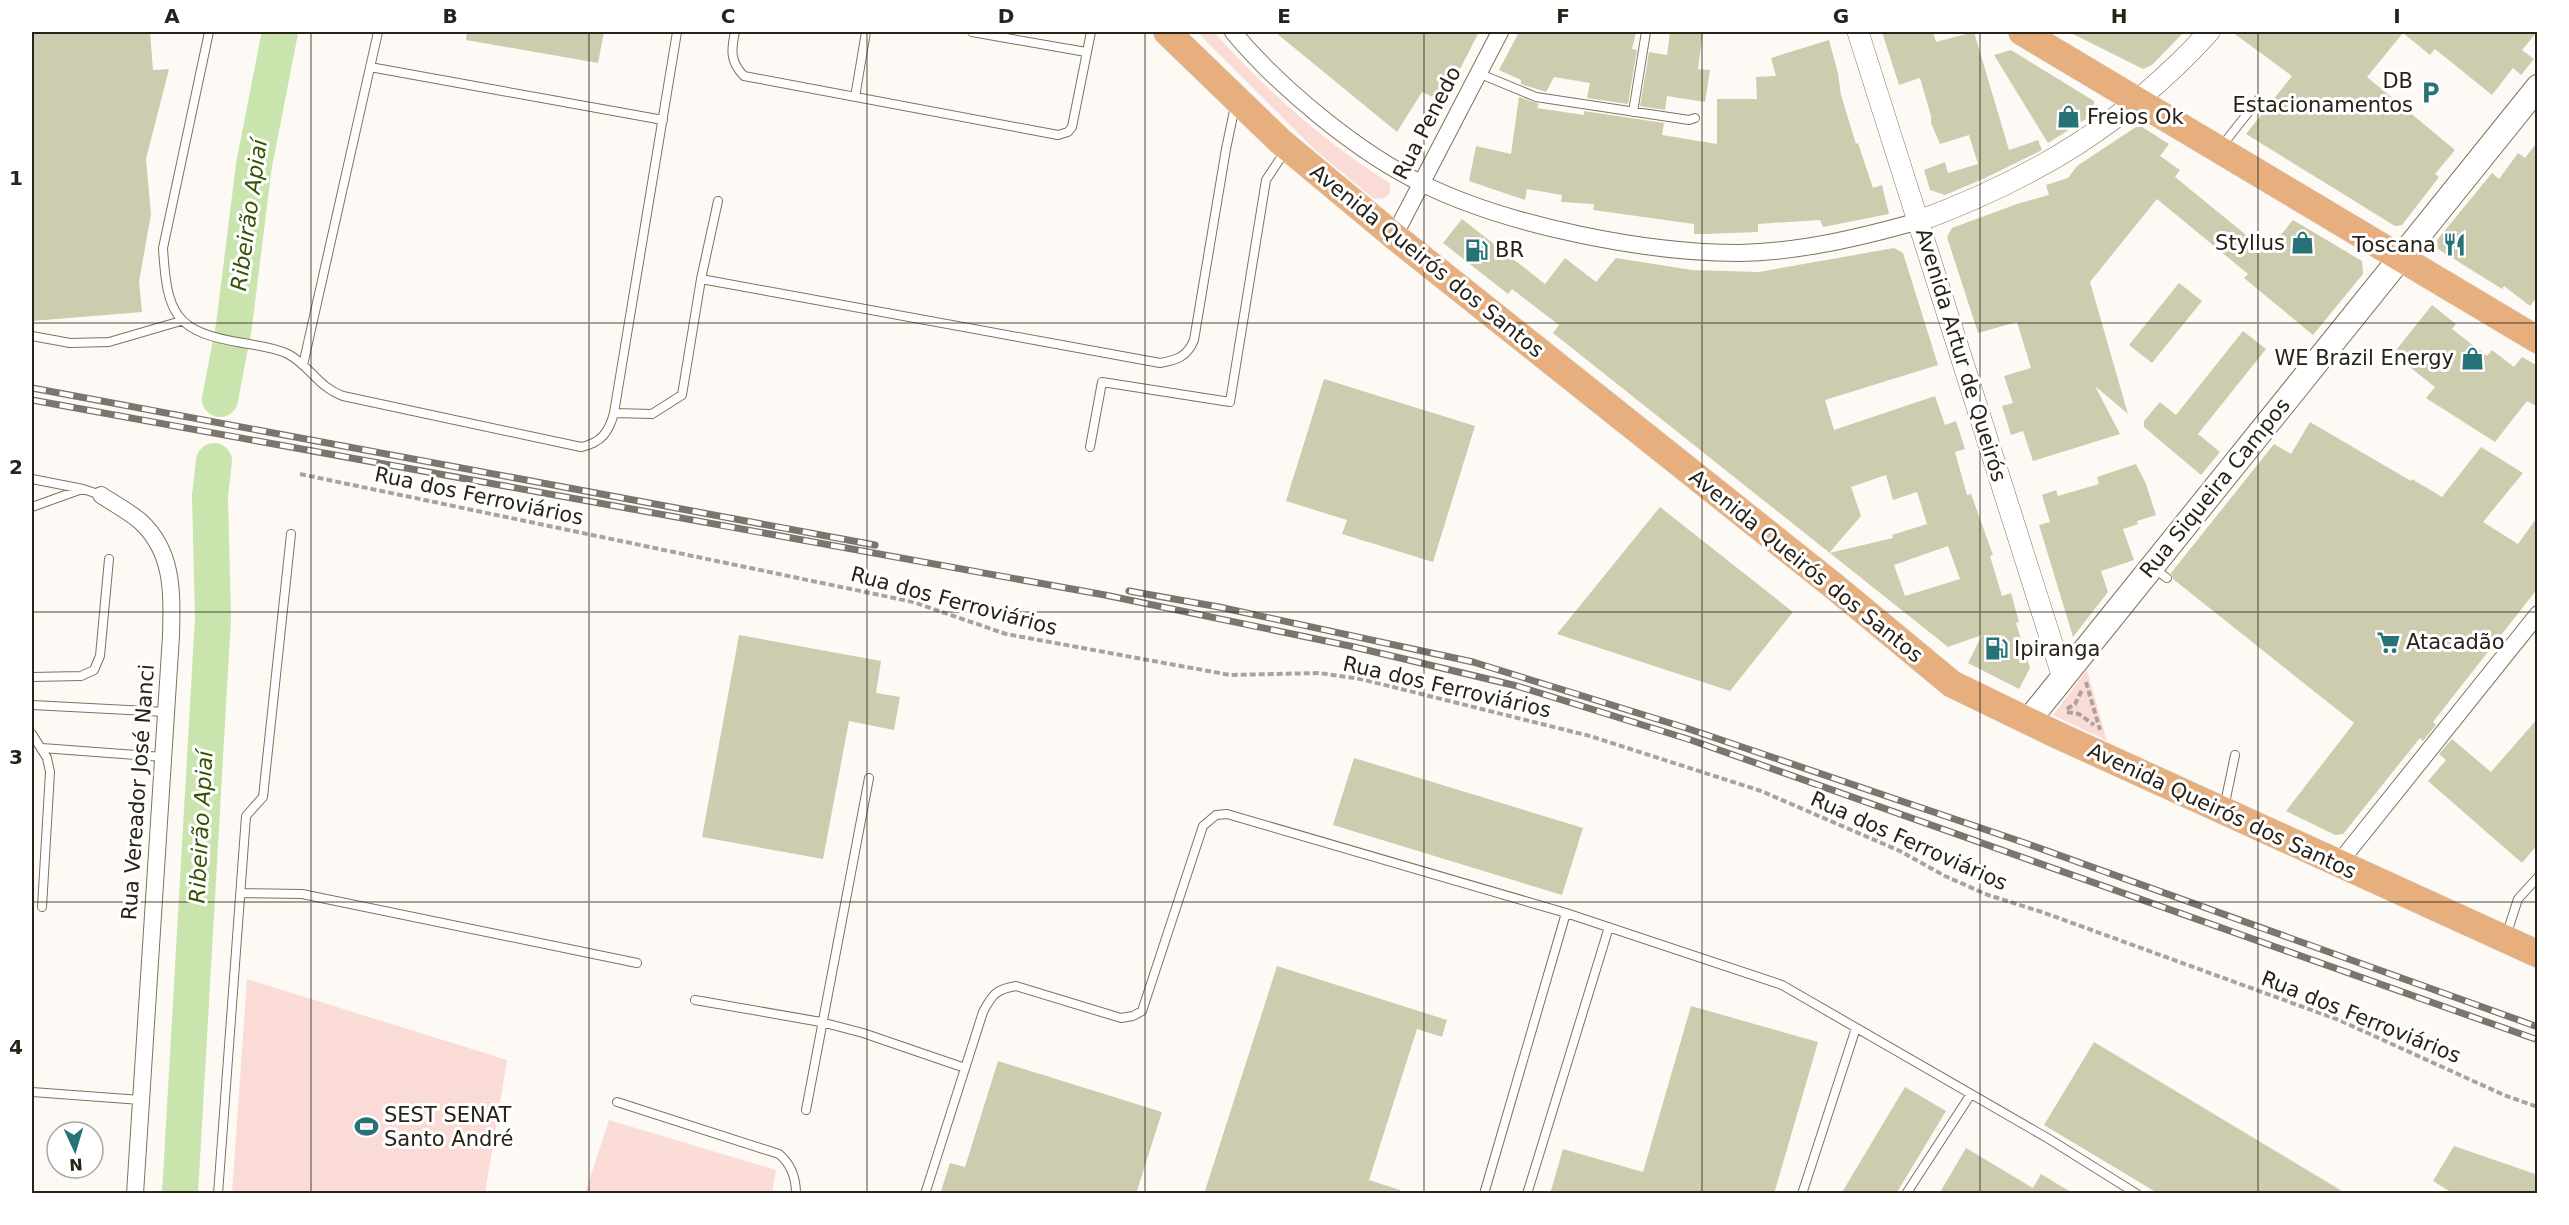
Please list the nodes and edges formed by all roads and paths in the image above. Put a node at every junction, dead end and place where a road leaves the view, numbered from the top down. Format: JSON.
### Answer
{"nodes":[{"id":1,"x":209,"y":32,"type":"edge"},
{"id":2,"x":378,"y":32,"type":"edge"},
{"id":3,"x":677,"y":32,"type":"edge"},
{"id":4,"x":735,"y":32,"type":"edge"},
{"id":5,"x":866,"y":32,"type":"edge"},
{"id":6,"x":972,"y":32,"type":"edge"},
{"id":7,"x":1091,"y":32,"type":"edge"},
{"id":8,"x":1167,"y":32,"type":"edge"},
{"id":9,"x":1233,"y":32,"type":"edge"},
{"id":10,"x":1500,"y":32,"type":"edge"},
{"id":11,"x":1646,"y":32,"type":"edge"},
{"id":12,"x":1858,"y":32,"type":"edge"},
{"id":13,"x":2022,"y":32,"type":"edge"},
{"id":14,"x":2208,"y":32,"type":"edge"},
{"id":15,"x":1086,"y":52,"type":"junction"},
{"id":16,"x":370,"y":67,"type":"junction"},
{"id":17,"x":1478,"y":73,"type":"junction"},
{"id":18,"x":2538,"y":87,"type":"edge"},
{"id":19,"x":855,"y":97,"type":"junction"},
{"id":20,"x":1237,"y":100,"type":"junction"},
{"id":21,"x":2258,"y":100,"type":"dead end"},
{"id":22,"x":2137,"y":101,"type":"junction"},
{"id":23,"x":1633,"y":112,"type":"junction"},
{"id":24,"x":1695,"y":118,"type":"dead end"},
{"id":25,"x":663,"y":120,"type":"junction"},
{"id":26,"x":1288,"y":147,"type":"junction"},
{"id":27,"x":2219,"y":150,"type":"junction"},
{"id":28,"x":1421,"y":184,"type":"junction"},
{"id":29,"x":718,"y":201,"type":"dead end"},
{"id":30,"x":1918,"y":221,"type":"junction"},
{"id":31,"x":1394,"y":236,"type":"junction"},
{"id":32,"x":2400,"y":258,"type":"junction"},
{"id":33,"x":701,"y":279,"type":"junction"},
{"id":34,"x":181,"y":321,"type":"junction"},
{"id":35,"x":32,"y":336,"type":"edge"},
{"id":36,"x":2538,"y":340,"type":"edge"},
{"id":37,"x":303,"y":365,"type":"junction"},
{"id":38,"x":614,"y":413,"type":"junction"},
{"id":39,"x":1090,"y":447,"type":"dead end"},
{"id":40,"x":300,"y":474,"type":"dead end"},
{"id":41,"x":32,"y":479,"type":"edge"},
{"id":42,"x":83,"y":489,"type":"junction"},
{"id":43,"x":101,"y":495,"type":"joint"},
{"id":44,"x":32,"y":507,"type":"edge"},
{"id":45,"x":291,"y":534,"type":"dead end"},
{"id":46,"x":109,"y":559,"type":"dead end"},
{"id":47,"x":2538,"y":615,"type":"edge"},
{"id":48,"x":2083,"y":653,"type":"junction"},
{"id":49,"x":32,"y":677,"type":"edge"},
{"id":50,"x":2063,"y":678,"type":"junction"},
{"id":51,"x":32,"y":705,"type":"edge"},
{"id":52,"x":166,"y":712,"type":"junction"},
{"id":53,"x":2028,"y":721,"type":"junction"},
{"id":54,"x":32,"y":734,"type":"edge"},
{"id":55,"x":42,"y":748,"type":"junction"},
{"id":56,"x":2235,"y":755,"type":"dead end"},
{"id":57,"x":163,"y":757,"type":"junction"},
{"id":58,"x":2113,"y":760,"type":"junction"},
{"id":59,"x":868,"y":778,"type":"dead end"},
{"id":60,"x":2224,"y":811,"type":"junction"},
{"id":61,"x":2338,"y":864,"type":"junction"},
{"id":62,"x":2538,"y":877,"type":"edge"},
{"id":63,"x":241,"y":893,"type":"junction"},
{"id":64,"x":42,"y":908,"type":"dead end"},
{"id":65,"x":1566,"y":913,"type":"junction"},
{"id":66,"x":1609,"y":927,"type":"junction"},
{"id":67,"x":2504,"y":941,"type":"junction"},
{"id":68,"x":2538,"y":954,"type":"edge"},
{"id":69,"x":637,"y":963,"type":"dead end"},
{"id":70,"x":695,"y":999,"type":"dead end"},
{"id":71,"x":821,"y":1022,"type":"junction"},
{"id":72,"x":1856,"y":1028,"type":"junction"},
{"id":73,"x":965,"y":1068,"type":"junction"},
{"id":74,"x":32,"y":1092,"type":"edge"},
{"id":75,"x":1971,"y":1094,"type":"junction"},
{"id":76,"x":141,"y":1100,"type":"junction"},
{"id":77,"x":617,"y":1102,"type":"dead end"},
{"id":78,"x":2538,"y":1107,"type":"edge"},
{"id":79,"x":806,"y":1110,"type":"dead end"},
{"id":80,"x":135,"y":1194,"type":"edge"},
{"id":81,"x":218,"y":1194,"type":"edge"},
{"id":82,"x":796,"y":1194,"type":"edge"},
{"id":83,"x":926,"y":1194,"type":"edge"},
{"id":84,"x":1484,"y":1194,"type":"edge"},
{"id":85,"x":1527,"y":1194,"type":"edge"},
{"id":86,"x":1802,"y":1194,"type":"edge"},
{"id":87,"x":1906,"y":1194,"type":"edge"},
{"id":88,"x":2137,"y":1194,"type":"edge"}],
"edges":[{"from":1,"to":34,"type":"lane"},
{"from":2,"to":16,"type":"lane"},
{"from":3,"to":25,"type":"lane"},
{"from":4,"to":19,"type":"lane"},
{"from":5,"to":19,"type":"lane"},
{"from":6,"to":15,"type":"lane"},
{"from":7,"to":15,"type":"lane"},
{"from":8,"to":20,"type":"main road","name":"Avenida Queirós dos Santos"},
{"from":9,"to":28,"type":"street"},
{"from":10,"to":17,"type":"street","name":"Rua Penedo"},
{"from":11,"to":23,"type":"lane"},
{"from":12,"to":30,"type":"street","name":"Avenida Artur de Queirós"},
{"from":13,"to":22,"type":"main road"},
{"from":14,"to":22,"type":"street"},
{"from":15,"to":19,"type":"lane"},
{"from":16,"to":25,"type":"lane"},
{"from":16,"to":37,"type":"lane"},
{"from":17,"to":23,"type":"lane"},
{"from":17,"to":28,"type":"street","name":"Rua Penedo"},
{"from":18,"to":32,"type":"main road","name":"Rua Siqueira Campos"},
{"from":20,"to":26,"type":"main road","name":"Avenida Queirós dos Santos"},
{"from":20,"to":33,"type":"lane"},
{"from":21,"to":27,"type":"lane"},
{"from":22,"to":27,"type":"main road"},
{"from":22,"to":30,"type":"street"},
{"from":23,"to":24,"type":"lane"},
{"from":25,"to":38,"type":"lane"},
{"from":26,"to":31,"type":"main road","name":"Avenida Queirós dos Santos"},
{"from":26,"to":39,"type":"lane"},
{"from":27,"to":32,"type":"main road"},
{"from":28,"to":30,"type":"street"},
{"from":28,"to":31,"type":"street","name":"Rua Penedo"},
{"from":29,"to":33,"type":"lane"},
{"from":30,"to":50,"type":"street","name":"Avenida Artur de Queirós"},
{"from":31,"to":53,"type":"main road","name":"Avenida Queirós dos Santos"},
{"from":32,"to":36,"type":"main road"},
{"from":32,"to":48,"type":"main road","name":"Rua Siqueira Campos"},
{"from":33,"to":38,"type":"lane"},
{"from":34,"to":35,"type":"lane"},
{"from":34,"to":37,"type":"lane"},
{"from":37,"to":38,"type":"lane"},
{"from":40,"to":78,"type":"path","name":"Rua dos Ferroviários"},
{"from":41,"to":42,"type":"lane","name":"Rua Vereador José Nanci"},
{"from":42,"to":43,"type":"lane","name":"Rua Vereador José Nanci"},
{"from":42,"to":44,"type":"lane"},
{"from":43,"to":52,"type":"street","name":"Rua Vereador José Nanci"},
{"from":45,"to":63,"type":"lane"},
{"from":46,"to":49,"type":"lane"},
{"from":47,"to":61,"type":"street"},
{"from":48,"to":50,"type":"main road","name":"Rua Siqueira Campos"},
{"from":48,"to":58,"type":"path"},
{"from":50,"to":53,"type":"main road","name":"Rua Siqueira Campos"},
{"from":51,"to":52,"type":"lane"},
{"from":52,"to":57,"type":"street","name":"Rua Vereador José Nanci"},
{"from":53,"to":58,"type":"main road","name":"Avenida Queirós dos Santos"},
{"from":54,"to":55,"type":"lane"},
{"from":55,"to":57,"type":"lane"},
{"from":55,"to":64,"type":"lane"},
{"from":56,"to":60,"type":"lane"},
{"from":57,"to":76,"type":"street","name":"Rua Vereador José Nanci"},
{"from":58,"to":60,"type":"main road","name":"Avenida Queirós dos Santos"},
{"from":59,"to":71,"type":"lane"},
{"from":60,"to":61,"type":"main road","name":"Avenida Queirós dos Santos"},
{"from":61,"to":67,"type":"main road","name":"Avenida Queirós dos Santos"},
{"from":62,"to":67,"type":"lane"},
{"from":63,"to":69,"type":"lane"},
{"from":63,"to":81,"type":"lane"},
{"from":65,"to":66,"type":"lane"},
{"from":65,"to":73,"type":"lane"},
{"from":65,"to":84,"type":"lane"},
{"from":66,"to":72,"type":"lane"},
{"from":66,"to":85,"type":"lane"},
{"from":67,"to":68,"type":"main road","name":"Avenida Queirós dos Santos"},
{"from":70,"to":71,"type":"lane"},
{"from":71,"to":73,"type":"lane"},
{"from":71,"to":79,"type":"lane"},
{"from":72,"to":75,"type":"lane"},
{"from":72,"to":86,"type":"lane"},
{"from":73,"to":83,"type":"lane"},
{"from":74,"to":76,"type":"lane"},
{"from":75,"to":87,"type":"lane"},
{"from":75,"to":88,"type":"lane"},
{"from":76,"to":80,"type":"street","name":"Rua Vereador José Nanci"},
{"from":77,"to":82,"type":"lane"}]}
